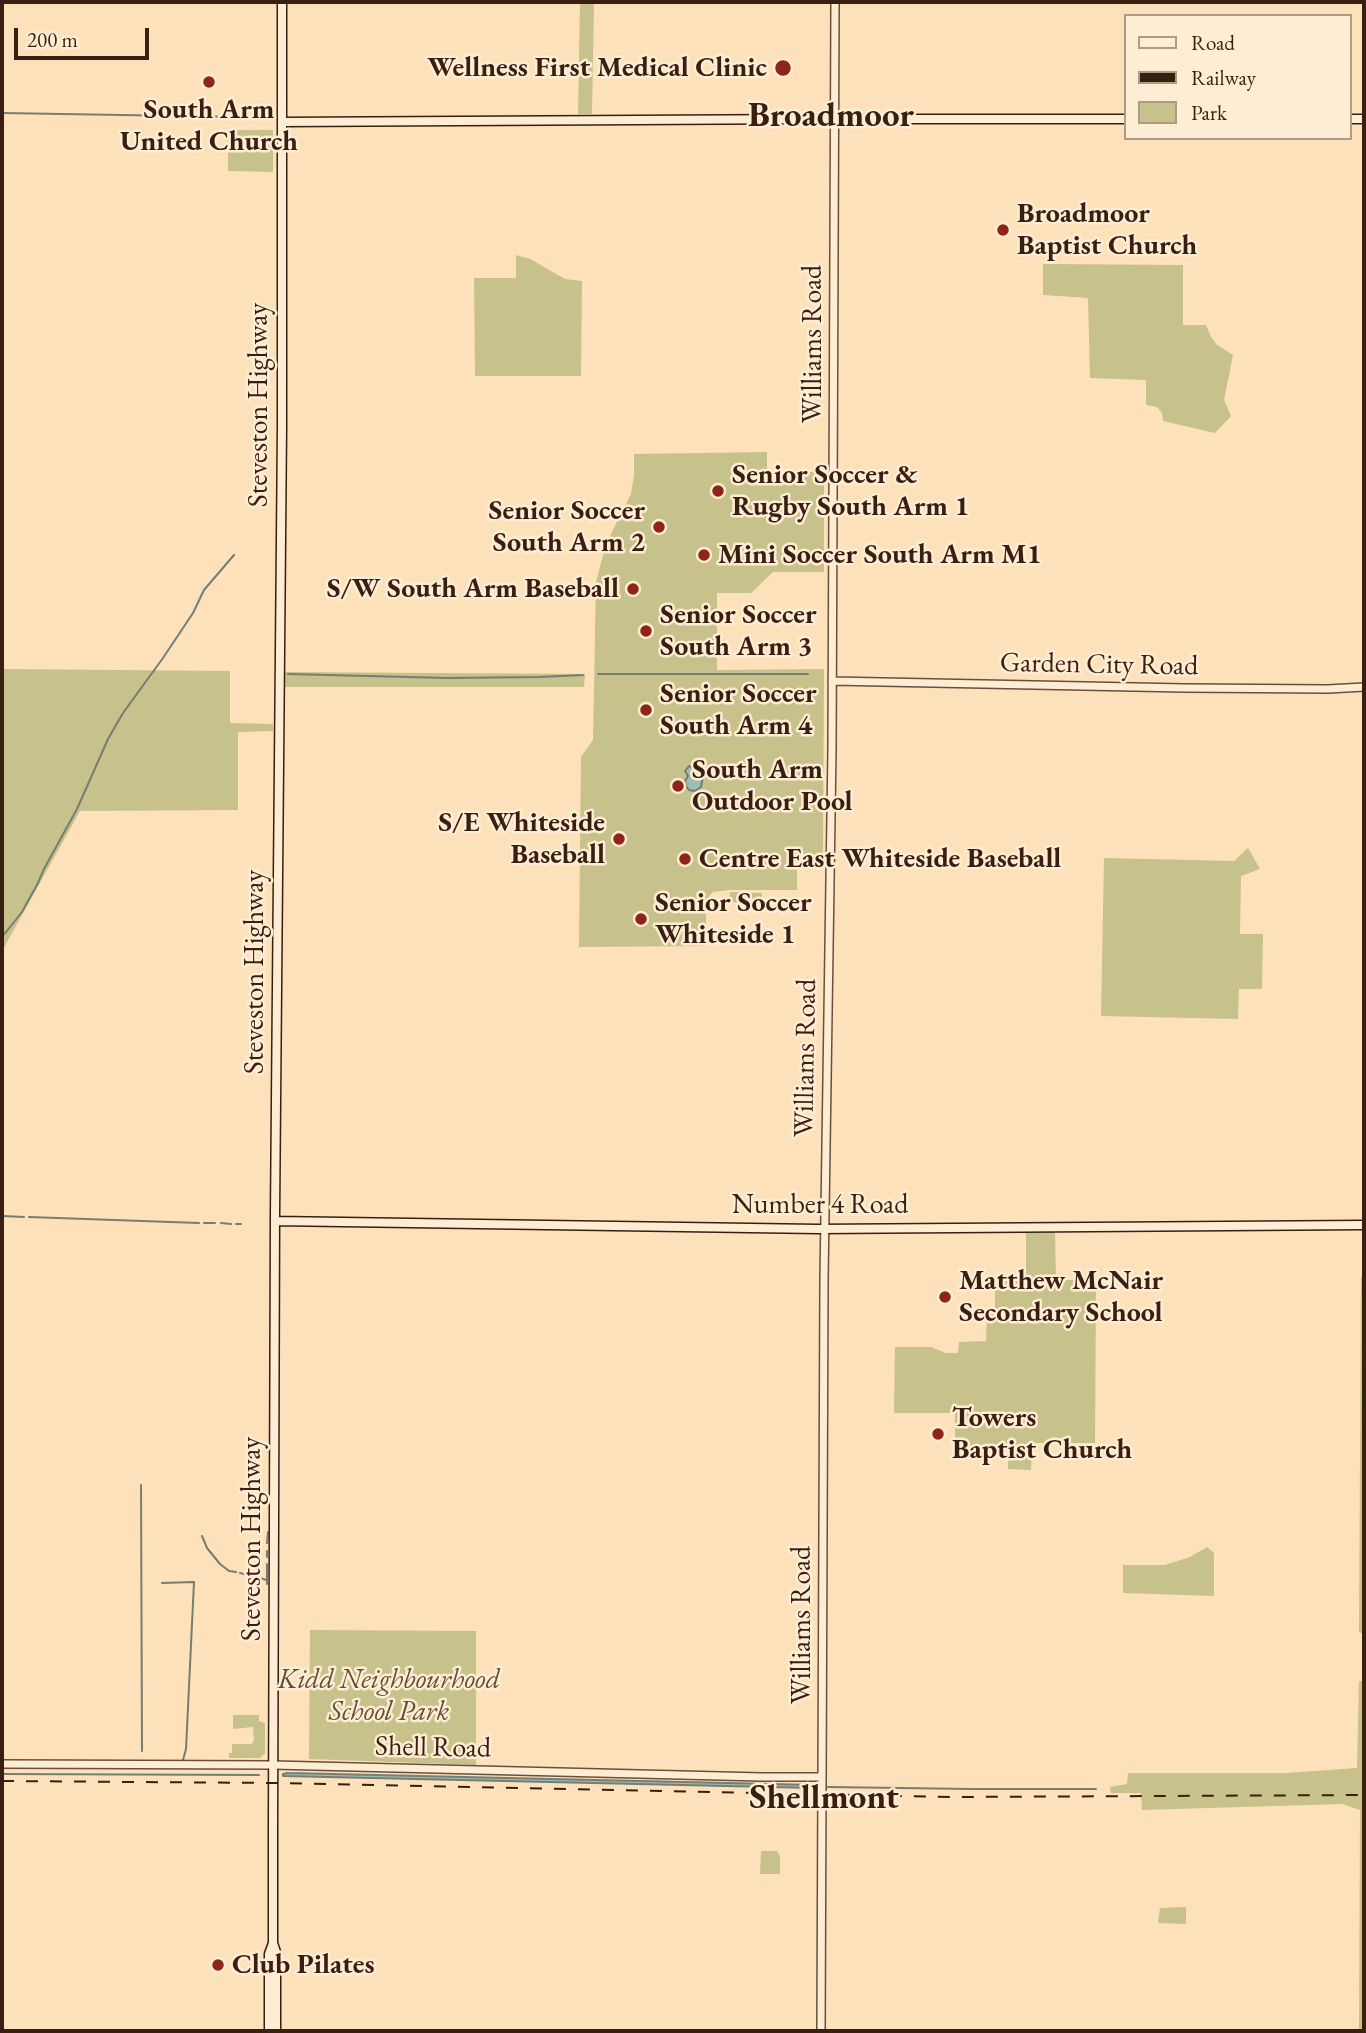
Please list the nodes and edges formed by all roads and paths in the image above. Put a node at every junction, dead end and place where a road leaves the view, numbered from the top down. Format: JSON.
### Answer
{"nodes":[{"id":1,"x":282,"y":2,"type":"edge"},
{"id":2,"x":835,"y":2,"type":"edge"},
{"id":3,"x":835,"y":119,"type":"junction"},
{"id":4,"x":1124,"y":119,"type":"edge"},
{"id":5,"x":282,"y":122,"type":"junction"},
{"id":6,"x":832,"y":681,"type":"junction"},
{"id":7,"x":1364,"y":687,"type":"edge"},
{"id":8,"x":275,"y":1221,"type":"junction"},
{"id":9,"x":1364,"y":1226,"type":"edge"},
{"id":10,"x":825,"y":1229,"type":"junction"},
{"id":11,"x":2,"y":1764,"type":"edge"},
{"id":12,"x":274,"y":1765,"type":"junction"},
{"id":13,"x":822,"y":1777,"type":"junction"},
{"id":14,"x":273,"y":1943,"type":"junction"},
{"id":15,"x":269,"y":2031,"type":"edge"},
{"id":16,"x":276,"y":2031,"type":"edge"},
{"id":17,"x":821,"y":2031,"type":"edge"}],
"edges":[{"from":1,"to":5,"type":"main road","name":"Steveston Highway"},
{"from":2,"to":3,"type":"street","name":"Williams Road"},
{"from":3,"to":4,"type":"main road"},
{"from":3,"to":5,"type":"main road"},
{"from":3,"to":6,"type":"street","name":"Williams Road"},
{"from":5,"to":8,"type":"main road","name":"Steveston Highway"},
{"from":6,"to":7,"type":"street","name":"Garden City Road"},
{"from":6,"to":10,"type":"street","name":"Williams Road"},
{"from":8,"to":10,"type":"main road","name":"Number 4 Road"},
{"from":8,"to":12,"type":"main road","name":"Steveston Highway"},
{"from":9,"to":10,"type":"main road","name":"Number 4 Road"},
{"from":10,"to":13,"type":"street","name":"Williams Road"},
{"from":11,"to":12,"type":"street","name":"Shell Road"},
{"from":12,"to":13,"type":"street","name":"Shell Road"},
{"from":12,"to":14,"type":"main road","name":"Steveston Highway"},
{"from":13,"to":17,"type":"street","name":"Williams Road"},
{"from":14,"to":15,"type":"main road","name":"Steveston Highway"},
{"from":14,"to":16,"type":"main road","name":"Steveston Highway"}]}
